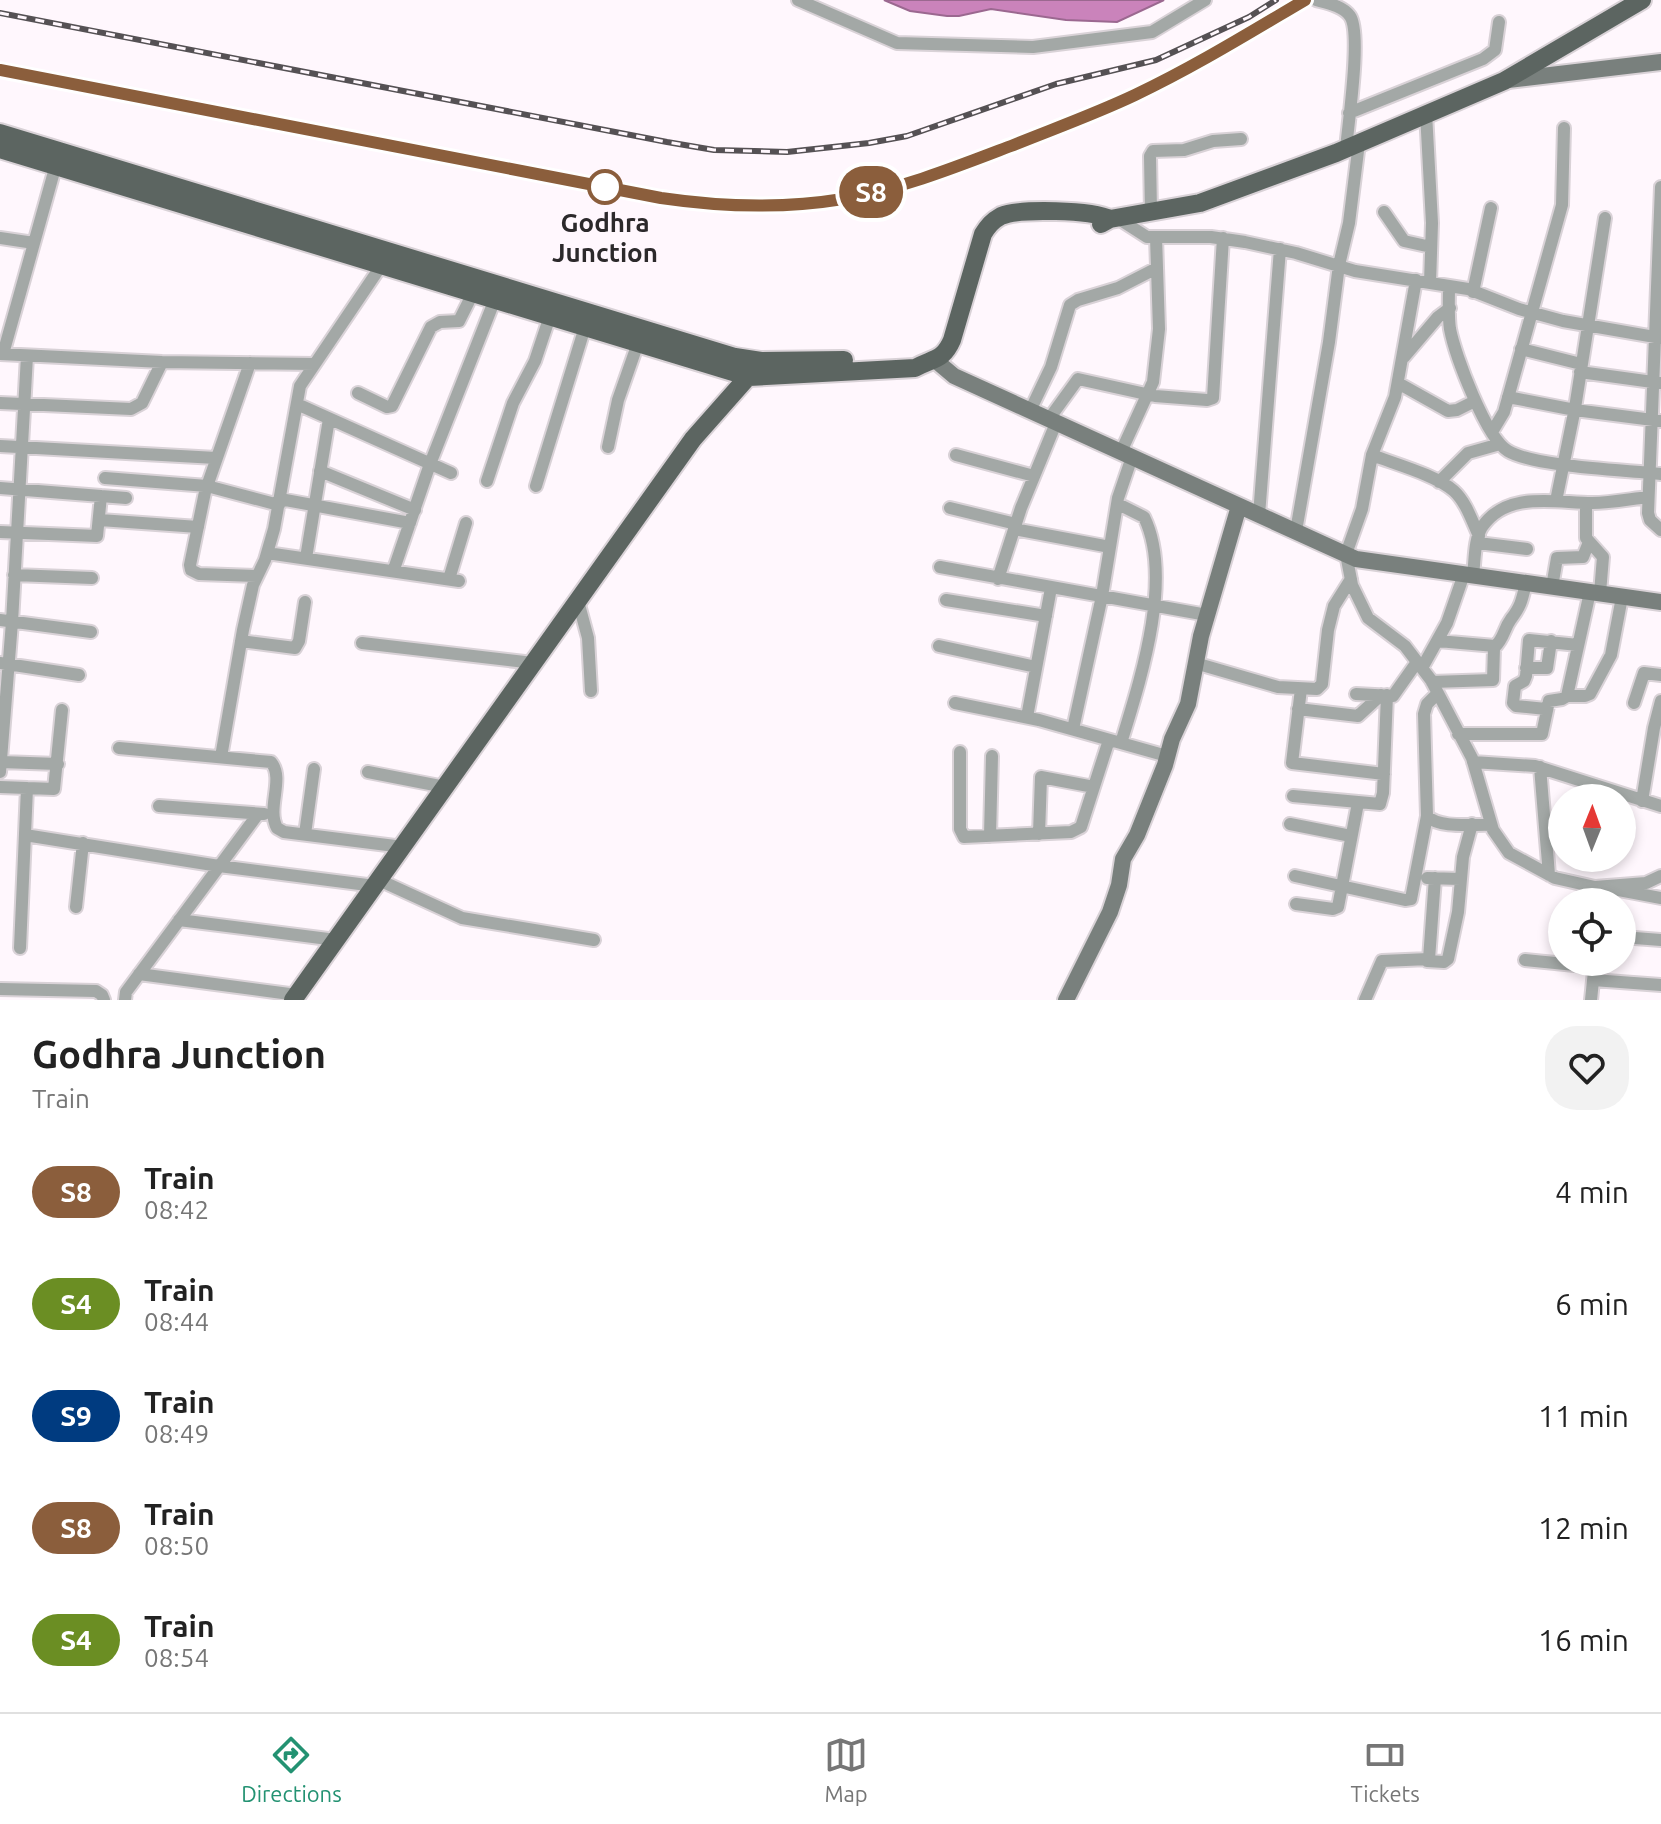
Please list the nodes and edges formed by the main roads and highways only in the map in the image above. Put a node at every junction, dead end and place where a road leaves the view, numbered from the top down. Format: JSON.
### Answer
{"nodes":[{"id":1,"x":1642,"y":0,"type":"edge"},
{"id":2,"x":0,"y":133,"type":"edge"},
{"id":3,"x":0,"y":149,"type":"edge"},
{"id":4,"x":58,"y":159,"type":"junction"},
{"id":5,"x":386,"y":258,"type":"junction"},
{"id":6,"x":761,"y":361,"type":"junction"},
{"id":7,"x":931,"y":361,"type":"junction"},
{"id":8,"x":731,"y":363,"type":"junction"},
{"id":9,"x":749,"y":377,"type":"junction"},
{"id":10,"x":719,"y":410,"type":"junction"},
{"id":11,"x":295,"y":997,"type":"edge"}],
"edges":[{"from":1,"to":7,"type":"main road"},
{"from":2,"to":4,"type":"main road"},
{"from":3,"to":4,"type":"main road"},
{"from":4,"to":5,"type":"main road"},
{"from":5,"to":8,"type":"main road"},
{"from":5,"to":8,"type":"main road"},
{"from":6,"to":7,"type":"main road"},
{"from":6,"to":8,"type":"main road"},
{"from":6,"to":9,"type":"main road"},
{"from":7,"to":9,"type":"main road"},
{"from":8,"to":9,"type":"main road"},
{"from":8,"to":10,"type":"main road"},
{"from":9,"to":10,"type":"main road"},
{"from":10,"to":11,"type":"main road"}]}
